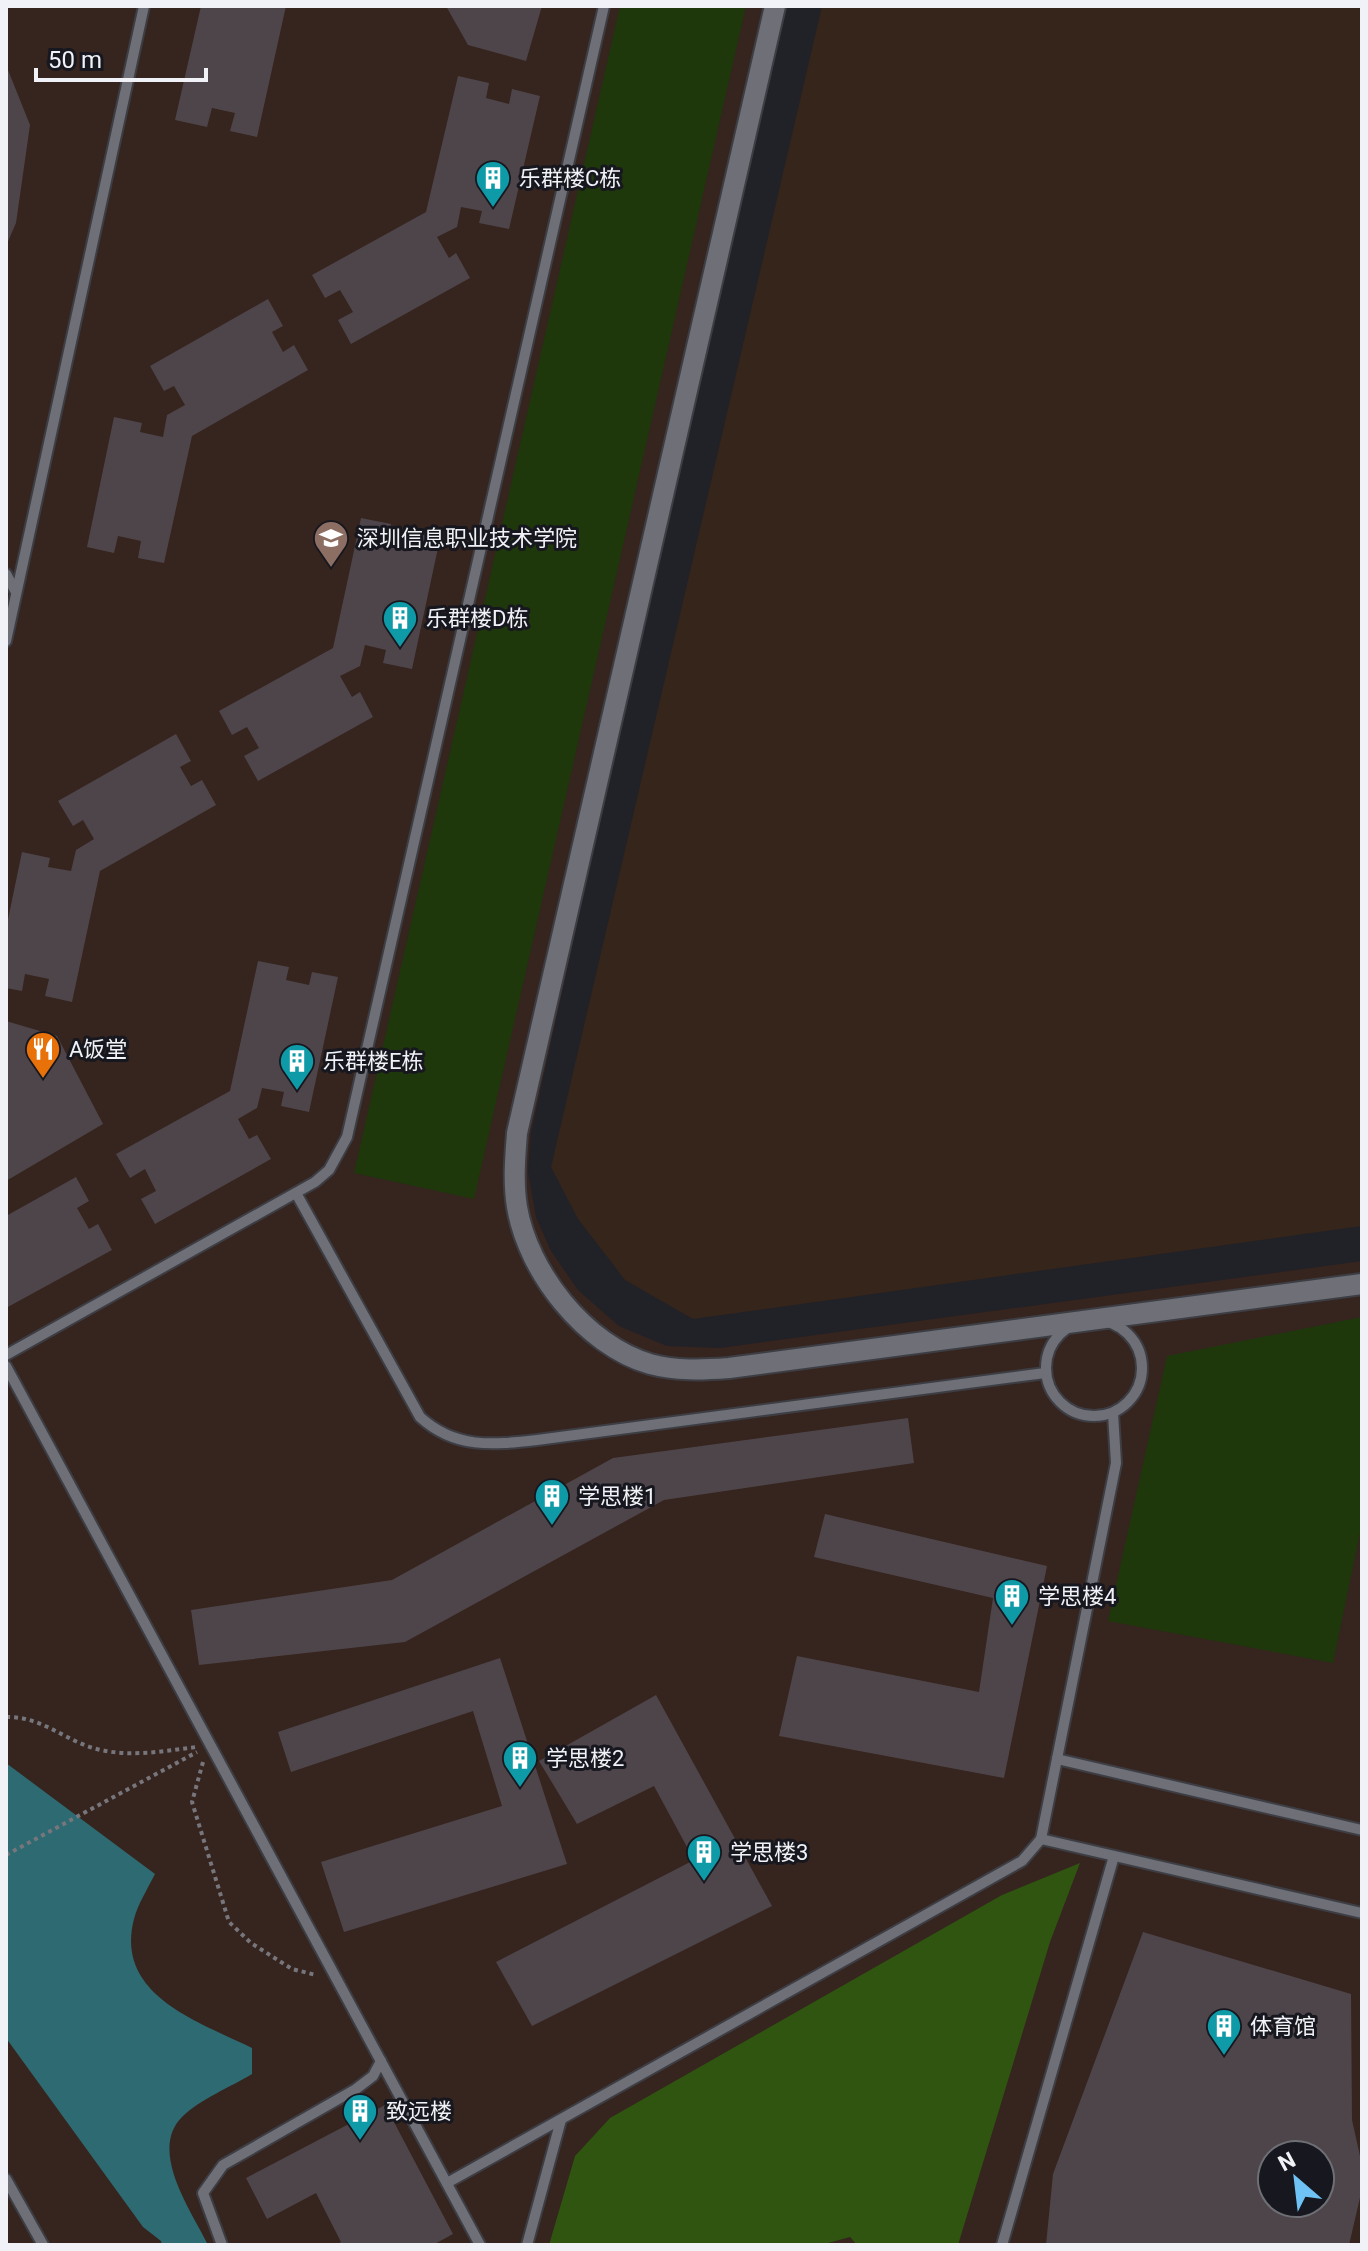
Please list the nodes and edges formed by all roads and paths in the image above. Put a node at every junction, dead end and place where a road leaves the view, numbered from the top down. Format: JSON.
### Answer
{"nodes":[{"id":1,"x":144,"y":6,"type":"edge"},
{"id":2,"x":604,"y":6,"type":"edge"},
{"id":3,"x":775,"y":6,"type":"edge"},
{"id":4,"x":6,"y":574,"type":"edge"},
{"id":5,"x":16,"y":592,"type":"junction"},
{"id":6,"x":6,"y":641,"type":"edge"},
{"id":7,"x":296,"y":1193,"type":"junction"},
{"id":8,"x":1362,"y":1284,"type":"edge"},
{"id":9,"x":1089,"y":1320,"type":"junction"},
{"id":10,"x":6,"y":1355,"type":"edge"},
{"id":11,"x":6,"y":1366,"type":"edge"},
{"id":12,"x":1045,"y":1373,"type":"junction"},
{"id":13,"x":1113,"y":1413,"type":"junction"},
{"id":14,"x":6,"y":1717,"type":"edge"},
{"id":15,"x":210,"y":1745,"type":"junction"},
{"id":16,"x":1057,"y":1759,"type":"junction"},
{"id":17,"x":1362,"y":1830,"type":"edge"},
{"id":18,"x":1041,"y":1839,"type":"junction"},
{"id":19,"x":6,"y":1855,"type":"edge"},
{"id":20,"x":1114,"y":1856,"type":"junction"},
{"id":21,"x":1362,"y":1913,"type":"edge"},
{"id":22,"x":337,"y":1980,"type":"junction"},
{"id":23,"x":381,"y":2061,"type":"junction"},
{"id":24,"x":561,"y":2120,"type":"junction"},
{"id":25,"x":6,"y":2179,"type":"edge"},
{"id":26,"x":447,"y":2183,"type":"junction"},
{"id":27,"x":43,"y":2245,"type":"edge"},
{"id":28,"x":222,"y":2245,"type":"edge"},
{"id":29,"x":480,"y":2245,"type":"edge"},
{"id":30,"x":527,"y":2245,"type":"edge"},
{"id":31,"x":1002,"y":2245,"type":"edge"}],
"edges":[{"from":1,"to":5,"type":"lane"},
{"from":2,"to":7,"type":"lane"},
{"from":3,"to":9,"type":"street"},
{"from":4,"to":5,"type":"lane"},
{"from":5,"to":6,"type":"lane"},
{"from":7,"to":10,"type":"lane"},
{"from":7,"to":12,"type":"lane"},
{"from":8,"to":9,"type":"street"},
{"from":9,"to":12,"type":"lane"},
{"from":9,"to":13,"type":"lane"},
{"from":11,"to":15,"type":"lane"},
{"from":12,"to":13,"type":"lane"},
{"from":13,"to":16,"type":"lane"},
{"from":14,"to":15,"type":"path"},
{"from":15,"to":19,"type":"path"},
{"from":15,"to":22,"type":"lane"},
{"from":15,"to":22,"type":"path"},
{"from":16,"to":17,"type":"lane"},
{"from":16,"to":18,"type":"lane"},
{"from":18,"to":20,"type":"lane"},
{"from":18,"to":24,"type":"lane"},
{"from":20,"to":21,"type":"lane"},
{"from":20,"to":31,"type":"lane"},
{"from":22,"to":23,"type":"lane"},
{"from":23,"to":26,"type":"lane"},
{"from":23,"to":28,"type":"lane"},
{"from":24,"to":26,"type":"lane"},
{"from":24,"to":30,"type":"lane"},
{"from":25,"to":27,"type":"lane"},
{"from":26,"to":29,"type":"lane"}]}
